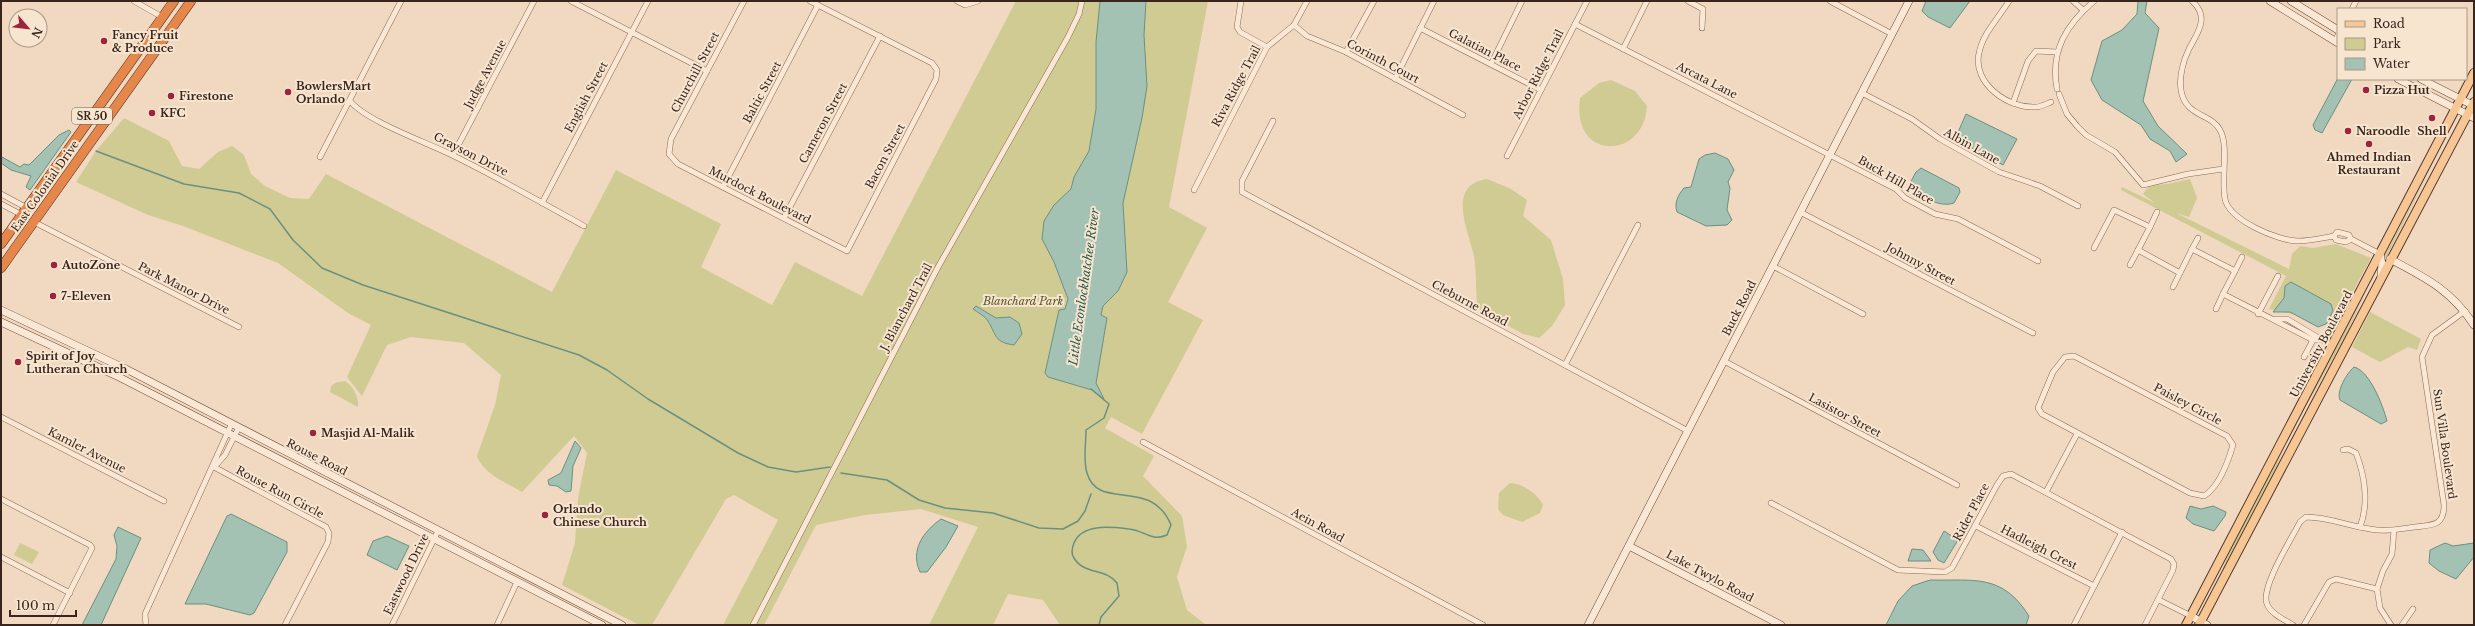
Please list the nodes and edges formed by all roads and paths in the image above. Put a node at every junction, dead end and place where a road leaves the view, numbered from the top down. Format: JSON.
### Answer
{"nodes":[{"id":1,"x":134,"y":1,"type":"edge"},
{"id":2,"x":191,"y":1,"type":"edge"},
{"id":3,"x":401,"y":1,"type":"edge"},
{"id":4,"x":534,"y":1,"type":"edge"},
{"id":5,"x":571,"y":1,"type":"edge"},
{"id":6,"x":648,"y":1,"type":"edge"},
{"id":7,"x":744,"y":1,"type":"edge"},
{"id":8,"x":810,"y":1,"type":"edge"},
{"id":9,"x":957,"y":1,"type":"edge"},
{"id":10,"x":978,"y":1,"type":"edge"},
{"id":11,"x":1082,"y":1,"type":"edge"},
{"id":12,"x":1241,"y":1,"type":"edge"},
{"id":13,"x":1307,"y":1,"type":"edge"},
{"id":14,"x":1374,"y":1,"type":"edge"},
{"id":15,"x":1434,"y":1,"type":"edge"},
{"id":16,"x":1522,"y":1,"type":"edge"},
{"id":17,"x":1587,"y":1,"type":"edge"},
{"id":18,"x":1647,"y":1,"type":"edge"},
{"id":19,"x":1688,"y":1,"type":"edge"},
{"id":20,"x":1830,"y":1,"type":"edge"},
{"id":21,"x":1909,"y":1,"type":"edge"},
{"id":22,"x":2009,"y":1,"type":"edge"},
{"id":23,"x":2073,"y":1,"type":"edge"},
{"id":24,"x":2094,"y":1,"type":"edge"},
{"id":25,"x":2192,"y":1,"type":"edge"},
{"id":26,"x":2270,"y":1,"type":"edge"},
{"id":27,"x":2291,"y":1,"type":"edge"},
{"id":28,"x":173,"y":2,"type":"edge"},
{"id":29,"x":818,"y":5,"type":"junction"},
{"id":30,"x":2083,"y":10,"type":"junction"},
{"id":31,"x":162,"y":17,"type":"junction"},
{"id":32,"x":1575,"y":24,"type":"junction"},
{"id":33,"x":1294,"y":25,"type":"junction"},
{"id":34,"x":174,"y":26,"type":"junction"},
{"id":35,"x":1420,"y":28,"type":"junction"},
{"id":36,"x":1702,"y":28,"type":"dead end"},
{"id":37,"x":2337,"y":29,"type":"edge"},
{"id":38,"x":631,"y":32,"type":"junction"},
{"id":39,"x":1892,"y":34,"type":"junction"},
{"id":40,"x":880,"y":36,"type":"junction"},
{"id":41,"x":2337,"y":40,"type":"edge"},
{"id":42,"x":161,"y":43,"type":"junction"},
{"id":43,"x":1267,"y":47,"type":"junction"},
{"id":44,"x":1623,"y":49,"type":"junction"},
{"id":45,"x":1346,"y":52,"type":"junction"},
{"id":46,"x":2057,"y":52,"type":"junction"},
{"id":47,"x":1491,"y":64,"type":"junction"},
{"id":48,"x":707,"y":71,"type":"junction"},
{"id":49,"x":2474,"y":73,"type":"edge"},
{"id":50,"x":1395,"y":79,"type":"junction"},
{"id":51,"x":2400,"y":80,"type":"edge"},
{"id":52,"x":2423,"y":80,"type":"edge"},
{"id":53,"x":1541,"y":90,"type":"junction"},
{"id":54,"x":1862,"y":93,"type":"junction"},
{"id":55,"x":2461,"y":99,"type":"junction"},
{"id":56,"x":350,"y":101,"type":"junction"},
{"id":57,"x":2051,"y":102,"type":"dead end"},
{"id":58,"x":2013,"y":103,"type":"junction"},
{"id":59,"x":2474,"y":104,"type":"edge"},
{"id":60,"x":2455,"y":109,"type":"junction"},
{"id":61,"x":1463,"y":114,"type":"dead end"},
{"id":62,"x":2471,"y":117,"type":"edge"},
{"id":63,"x":90,"y":118,"type":"junction"},
{"id":64,"x":1273,"y":121,"type":"dead end"},
{"id":65,"x":90,"y":144,"type":"junction"},
{"id":66,"x":669,"y":154,"type":"joint"},
{"id":67,"x":453,"y":155,"type":"junction"},
{"id":68,"x":1830,"y":155,"type":"junction"},
{"id":69,"x":1507,"y":156,"type":"dead end"},
{"id":70,"x":320,"y":157,"type":"dead end"},
{"id":71,"x":2223,"y":169,"type":"junction"},
{"id":72,"x":723,"y":187,"type":"junction"},
{"id":73,"x":1194,"y":190,"type":"dead end"},
{"id":74,"x":1,"y":194,"type":"edge"},
{"id":75,"x":542,"y":203,"type":"junction"},
{"id":76,"x":1,"y":204,"type":"edge"},
{"id":77,"x":2078,"y":206,"type":"dead end"},
{"id":78,"x":24,"y":211,"type":"junction"},
{"id":79,"x":1800,"y":212,"type":"junction"},
{"id":80,"x":2157,"y":212,"type":"dead end"},
{"id":81,"x":784,"y":218,"type":"junction"},
{"id":82,"x":34,"y":222,"type":"junction"},
{"id":83,"x":1638,"y":225,"type":"dead end"},
{"id":84,"x":584,"y":226,"type":"dead end"},
{"id":85,"x":2150,"y":227,"type":"junction"},
{"id":86,"x":2198,"y":238,"type":"dead end"},
{"id":87,"x":1,"y":244,"type":"edge"},
{"id":88,"x":2094,"y":248,"type":"dead end"},
{"id":89,"x":2192,"y":249,"type":"junction"},
{"id":90,"x":2138,"y":250,"type":"junction"},
{"id":91,"x":846,"y":251,"type":"joint"},
{"id":92,"x":2380,"y":254,"type":"junction"},
{"id":93,"x":2242,"y":258,"type":"dead end"},
{"id":94,"x":2390,"y":259,"type":"junction"},
{"id":95,"x":2038,"y":261,"type":"dead end"},
{"id":96,"x":2130,"y":265,"type":"dead end"},
{"id":97,"x":1772,"y":266,"type":"junction"},
{"id":98,"x":1,"y":268,"type":"edge"},
{"id":99,"x":2235,"y":271,"type":"junction"},
{"id":100,"x":2180,"y":273,"type":"junction"},
{"id":101,"x":2278,"y":276,"type":"dead end"},
{"id":102,"x":2381,"y":276,"type":"junction"},
{"id":103,"x":2173,"y":287,"type":"dead end"},
{"id":104,"x":2223,"y":294,"type":"junction"},
{"id":105,"x":2216,"y":309,"type":"dead end"},
{"id":106,"x":1,"y":310,"type":"edge"},
{"id":107,"x":2465,"y":311,"type":"junction"},
{"id":108,"x":1863,"y":314,"type":"dead end"},
{"id":109,"x":2258,"y":314,"type":"junction"},
{"id":110,"x":2273,"y":320,"type":"junction"},
{"id":111,"x":1,"y":322,"type":"edge"},
{"id":112,"x":2474,"y":325,"type":"edge"},
{"id":113,"x":239,"y":328,"type":"dead end"},
{"id":114,"x":2033,"y":333,"type":"dead end"},
{"id":115,"x":2313,"y":340,"type":"junction"},
{"id":116,"x":2321,"y":340,"type":"junction"},
{"id":117,"x":2332,"y":346,"type":"junction"},
{"id":118,"x":2304,"y":357,"type":"dead end"},
{"id":119,"x":1724,"y":361,"type":"junction"},
{"id":120,"x":1565,"y":366,"type":"junction"},
{"id":121,"x":2300,"y":408,"type":"junction"},
{"id":122,"x":1,"y":417,"type":"edge"},
{"id":123,"x":231,"y":425,"type":"junction"},
{"id":124,"x":238,"y":429,"type":"junction"},
{"id":125,"x":1688,"y":431,"type":"junction"},
{"id":126,"x":2077,"y":434,"type":"junction"},
{"id":127,"x":231,"y":435,"type":"junction"},
{"id":128,"x":1143,"y":442,"type":"dead end"},
{"id":129,"x":2343,"y":450,"type":"dead end"},
{"id":130,"x":219,"y":451,"type":"junction"},
{"id":131,"x":225,"y":455,"type":"junction"},
{"id":132,"x":2282,"y":464,"type":"junction"},
{"id":133,"x":214,"y":467,"type":"junction"},
{"id":134,"x":1957,"y":486,"type":"dead end"},
{"id":135,"x":2046,"y":492,"type":"junction"},
{"id":136,"x":1,"y":499,"type":"edge"},
{"id":137,"x":164,"y":501,"type":"dead end"},
{"id":138,"x":1771,"y":503,"type":"dead end"},
{"id":139,"x":1976,"y":526,"type":"junction"},
{"id":140,"x":2360,"y":527,"type":"junction"},
{"id":141,"x":2394,"y":530,"type":"junction"},
{"id":142,"x":438,"y":531,"type":"junction"},
{"id":143,"x":2122,"y":532,"type":"junction"},
{"id":144,"x":434,"y":539,"type":"junction"},
{"id":145,"x":1628,"y":546,"type":"junction"},
{"id":146,"x":1,"y":557,"type":"edge"},
{"id":147,"x":517,"y":582,"type":"junction"},
{"id":148,"x":2094,"y":586,"type":"junction"},
{"id":149,"x":2378,"y":589,"type":"junction"},
{"id":150,"x":70,"y":592,"type":"junction"},
{"id":151,"x":2159,"y":600,"type":"junction"},
{"id":152,"x":2413,"y":609,"type":"dead end"},
{"id":153,"x":2191,"y":616,"type":"junction"},
{"id":154,"x":2202,"y":624,"type":"edge"},
{"id":155,"x":53,"y":625,"type":"edge"},
{"id":156,"x":146,"y":625,"type":"edge"},
{"id":157,"x":286,"y":625,"type":"edge"},
{"id":158,"x":392,"y":625,"type":"edge"},
{"id":159,"x":497,"y":625,"type":"edge"},
{"id":160,"x":602,"y":625,"type":"edge"},
{"id":161,"x":622,"y":625,"type":"edge"},
{"id":162,"x":753,"y":625,"type":"edge"},
{"id":163,"x":1483,"y":625,"type":"edge"},
{"id":164,"x":1588,"y":625,"type":"edge"},
{"id":165,"x":1781,"y":625,"type":"edge"},
{"id":166,"x":2074,"y":625,"type":"edge"},
{"id":167,"x":2145,"y":625,"type":"edge"},
{"id":168,"x":2186,"y":625,"type":"edge"},
{"id":169,"x":2293,"y":625,"type":"edge"},
{"id":170,"x":2304,"y":625,"type":"edge"},
{"id":171,"x":2391,"y":625,"type":"edge"},
{"id":172,"x":2402,"y":625,"type":"edge"}],
"edges":[{"from":1,"to":31,"type":"street"},
{"from":2,"to":34,"type":"highway","name":"East Colonial Drive","number":"SR 50"},
{"from":3,"to":56,"type":"street"},
{"from":4,"to":67,"type":"street","name":"Judge Avenue"},
{"from":5,"to":38,"type":"street"},
{"from":6,"to":38,"type":"street","name":"English Street"},
{"from":7,"to":48,"type":"street","name":"Churchill Street"},
{"from":8,"to":29,"type":"street"},
{"from":9,"to":10,"type":"street"},
{"from":11,"to":162,"type":"street","name":"J. Blanchard Trail"},
{"from":12,"to":43,"type":"street"},
{"from":13,"to":33,"type":"street","name":"Riva Ridge Trail"},
{"from":14,"to":45,"type":"street"},
{"from":15,"to":35,"type":"street"},
{"from":16,"to":47,"type":"street"},
{"from":17,"to":32,"type":"street","name":"Arbor Ridge Trail"},
{"from":18,"to":44,"type":"street"},
{"from":19,"to":36,"type":"street"},
{"from":20,"to":39,"type":"street"},
{"from":21,"to":39,"type":"street","name":"Buck Road"},
{"from":22,"to":58,"type":"street"},
{"from":23,"to":30,"type":"street"},
{"from":24,"to":30,"type":"street"},
{"from":25,"to":71,"type":"street"},
{"from":26,"to":41,"type":"street"},
{"from":27,"to":37,"type":"street"},
{"from":28,"to":31,"type":"highway","name":"East Colonial Drive","number":"SR 50"},
{"from":28,"to":34,"type":"highway"},
{"from":29,"to":40,"type":"street"},
{"from":29,"to":72,"type":"street","name":"Baltic Street"},
{"from":30,"to":46,"type":"street"},
{"from":31,"to":42,"type":"highway"},
{"from":31,"to":63,"type":"highway","name":"East Colonial Drive","number":"SR 50"},
{"from":32,"to":44,"type":"street","name":"Arcata Lane"},
{"from":32,"to":53,"type":"street","name":"Arbor Ridge Trail"},
{"from":33,"to":43,"type":"street","name":"Riva Ridge Trail"},
{"from":33,"to":45,"type":"street","name":"Corinth Court"},
{"from":34,"to":42,"type":"highway","name":"East Colonial Drive","number":"SR 50"},
{"from":35,"to":47,"type":"street","name":"Galatian Place"},
{"from":35,"to":50,"type":"street"},
{"from":38,"to":48,"type":"street"},
{"from":38,"to":75,"type":"street","name":"English Street"},
{"from":39,"to":54,"type":"street","name":"Buck Road"},
{"from":40,"to":81,"type":"street","name":"Cameron Street"},
{"from":40,"to":91,"type":"street","name":"Bacon Street"},
{"from":42,"to":65,"type":"highway","name":"East Colonial Drive","number":"SR 50"},
{"from":43,"to":73,"type":"street","name":"Riva Ridge Trail"},
{"from":44,"to":68,"type":"street","name":"Arcata Lane"},
{"from":45,"to":50,"type":"street","name":"Corinth Court"},
{"from":46,"to":58,"type":"street"},
{"from":46,"to":71,"type":"street"},
{"from":47,"to":53,"type":"street","name":"Galatian Place"},
{"from":48,"to":66,"type":"street","name":"Churchill Street"},
{"from":49,"to":55,"type":"main road","name":"University Boulevard"},
{"from":50,"to":61,"type":"street","name":"Corinth Court"},
{"from":51,"to":60,"type":"street"},
{"from":52,"to":55,"type":"street"},
{"from":53,"to":69,"type":"street","name":"Arbor Ridge Trail"},
{"from":54,"to":68,"type":"street","name":"Buck Road"},
{"from":54,"to":77,"type":"street","name":"Albin Lane"},
{"from":55,"to":59,"type":"street"},
{"from":55,"to":60,"type":"main road","name":"University Boulevard"},
{"from":56,"to":67,"type":"street","name":"Grayson Drive"},
{"from":56,"to":70,"type":"street"},
{"from":57,"to":58,"type":"street"},
{"from":59,"to":62,"type":"main road","name":"University Boulevard"},
{"from":60,"to":62,"type":"street"},
{"from":60,"to":92,"type":"main road","name":"University Boulevard"},
{"from":62,"to":94,"type":"main road","name":"University Boulevard"},
{"from":63,"to":65,"type":"highway"},
{"from":63,"to":78,"type":"highway","name":"East Colonial Drive","number":"SR 50"},
{"from":64,"to":120,"type":"street","name":"Cleburne Road"},
{"from":65,"to":82,"type":"highway","name":"East Colonial Drive","number":"SR 50"},
{"from":66,"to":72,"type":"street","name":"Murdock Boulevard"},
{"from":67,"to":75,"type":"street","name":"Grayson Drive"},
{"from":68,"to":79,"type":"street","name":"Buck Road"},
{"from":68,"to":95,"type":"street","name":"Buck Hill Place"},
{"from":71,"to":92,"type":"street"},
{"from":72,"to":81,"type":"street","name":"Murdock Boulevard"},
{"from":74,"to":78,"type":"street"},
{"from":75,"to":84,"type":"street","name":"Grayson Drive"},
{"from":76,"to":78,"type":"street"},
{"from":78,"to":87,"type":"highway","name":"East Colonial Drive","number":"SR 50"},
{"from":79,"to":97,"type":"street","name":"Buck Road"},
{"from":79,"to":114,"type":"street","name":"Johnny Street"},
{"from":80,"to":85,"type":"street"},
{"from":81,"to":91,"type":"street","name":"Murdock Boulevard"},
{"from":82,"to":98,"type":"highway","name":"East Colonial Drive","number":"SR 50"},
{"from":82,"to":113,"type":"street","name":"Park Manor Drive"},
{"from":83,"to":120,"type":"street"},
{"from":85,"to":88,"type":"street"},
{"from":85,"to":90,"type":"street"},
{"from":86,"to":89,"type":"street"},
{"from":89,"to":99,"type":"street"},
{"from":89,"to":100,"type":"street"},
{"from":90,"to":96,"type":"street"},
{"from":90,"to":100,"type":"street"},
{"from":92,"to":102,"type":"street"},
{"from":92,"to":117,"type":"main road","name":"University Boulevard"},
{"from":93,"to":99,"type":"street"},
{"from":94,"to":102,"type":"main road","name":"University Boulevard"},
{"from":94,"to":107,"type":"street"},
{"from":97,"to":108,"type":"street"},
{"from":97,"to":119,"type":"street","name":"Buck Road"},
{"from":99,"to":104,"type":"street"},
{"from":100,"to":103,"type":"street"},
{"from":101,"to":109,"type":"street"},
{"from":102,"to":132,"type":"main road","name":"University Boulevard"},
{"from":104,"to":105,"type":"street"},
{"from":104,"to":109,"type":"street"},
{"from":106,"to":123,"type":"street","name":"Rouse Road"},
{"from":107,"to":112,"type":"street"},
{"from":107,"to":141,"type":"street","name":"Sun Villa Boulevard"},
{"from":109,"to":110,"type":"street"},
{"from":110,"to":115,"type":"street"},
{"from":110,"to":116,"type":"street"},
{"from":111,"to":127,"type":"street","name":"Rouse Road"},
{"from":115,"to":116,"type":"street"},
{"from":115,"to":118,"type":"street"},
{"from":116,"to":117,"type":"street"},
{"from":117,"to":121,"type":"main road","name":"University Boulevard"},
{"from":119,"to":125,"type":"street","name":"Buck Road"},
{"from":119,"to":134,"type":"street","name":"Lasistor Street"},
{"from":120,"to":125,"type":"street","name":"Cleburne Road"},
{"from":121,"to":132,"type":"main road"},
{"from":121,"to":153,"type":"main road","name":"University Boulevard"},
{"from":122,"to":137,"type":"street","name":"Kamler Avenue"},
{"from":123,"to":124,"type":"street","name":"Rouse Road"},
{"from":123,"to":127,"type":"street"},
{"from":124,"to":127,"type":"street"},
{"from":124,"to":142,"type":"street","name":"Rouse Road"},
{"from":125,"to":145,"type":"street","name":"Buck Road"},
{"from":126,"to":126,"type":"street","name":"Paisley Circle"},
{"from":126,"to":135,"type":"street"},
{"from":127,"to":130,"type":"street"},
{"from":127,"to":131,"type":"street"},
{"from":127,"to":144,"type":"street","name":"Rouse Road"},
{"from":128,"to":163,"type":"street","name":"Aein Road"},
{"from":129,"to":140,"type":"street"},
{"from":130,"to":131,"type":"street"},
{"from":130,"to":133,"type":"street"},
{"from":131,"to":133,"type":"street"},
{"from":132,"to":154,"type":"main road","name":"University Boulevard"},
{"from":133,"to":156,"type":"street"},
{"from":133,"to":157,"type":"street","name":"Rouse Run Circle"},
{"from":135,"to":139,"type":"street","name":"Rider Place"},
{"from":135,"to":143,"type":"street","name":"Rider Place"},
{"from":136,"to":150,"type":"street"},
{"from":138,"to":139,"type":"street","name":"Rider Place"},
{"from":139,"to":148,"type":"street","name":"Hadleigh Crest"},
{"from":140,"to":141,"type":"street","name":"Sun Villa Boulevard"},
{"from":140,"to":169,"type":"street","name":"Sun Villa Boulevard"},
{"from":141,"to":149,"type":"street"},
{"from":142,"to":144,"type":"street","name":"Eastwood Drive"},
{"from":142,"to":161,"type":"street","name":"Rouse Road"},
{"from":143,"to":148,"type":"street"},
{"from":143,"to":151,"type":"street","name":"Rider Place"},
{"from":144,"to":147,"type":"street","name":"Rouse Road"},
{"from":144,"to":158,"type":"street","name":"Eastwood Drive"},
{"from":145,"to":164,"type":"street","name":"Buck Road"},
{"from":145,"to":165,"type":"street","name":"Lake Twylo Road"},
{"from":146,"to":150,"type":"street"},
{"from":147,"to":159,"type":"street"},
{"from":147,"to":160,"type":"street","name":"Rouse Road"},
{"from":148,"to":166,"type":"street"},
{"from":149,"to":170,"type":"street"},
{"from":149,"to":171,"type":"street"},
{"from":150,"to":155,"type":"street"},
{"from":151,"to":153,"type":"street"},
{"from":151,"to":167,"type":"street"},
{"from":152,"to":172,"type":"street"},
{"from":153,"to":154,"type":"street"},
{"from":153,"to":168,"type":"main road","name":"University Boulevard"}]}
